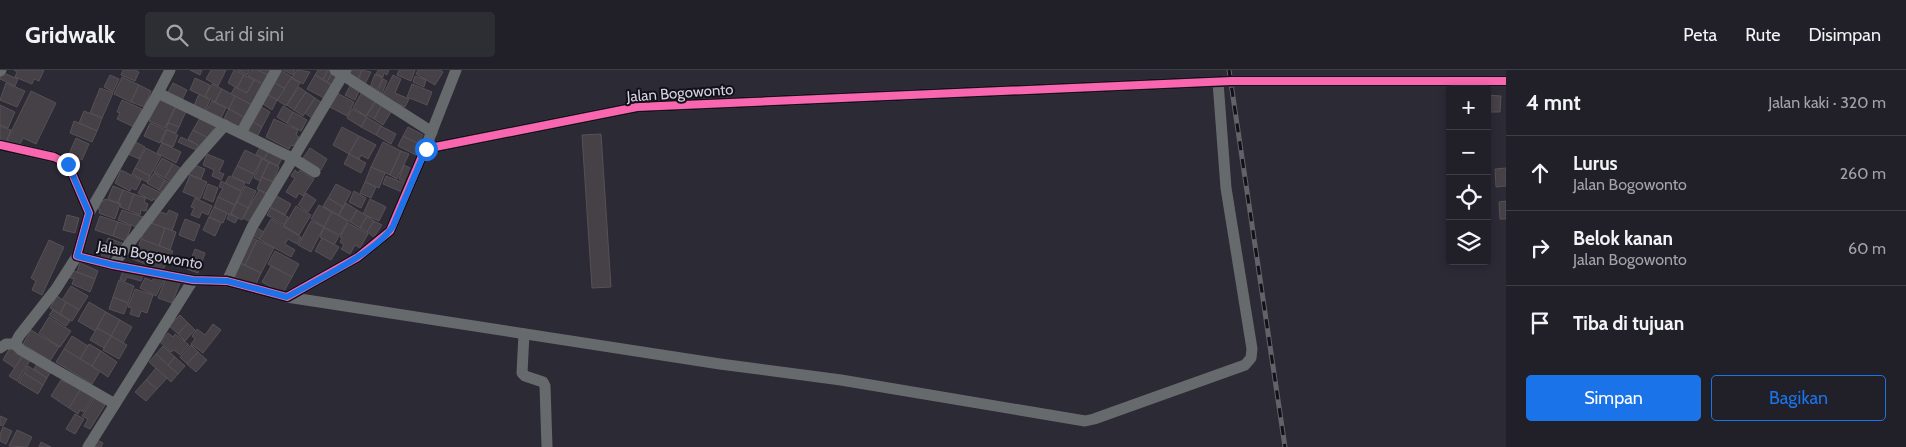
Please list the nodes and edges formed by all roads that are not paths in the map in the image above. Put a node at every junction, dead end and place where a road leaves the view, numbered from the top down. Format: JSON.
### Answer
{"nodes":[{"id":1,"x":170,"y":70,"type":"edge"},
{"id":2,"x":276,"y":70,"type":"edge"},
{"id":3,"x":456,"y":70,"type":"edge"},
{"id":4,"x":341,"y":72,"type":"edge"},
{"id":5,"x":1299,"y":75,"type":"edge"},
{"id":6,"x":1409,"y":75,"type":"edge"},
{"id":7,"x":1451,"y":75,"type":"edge"},
{"id":8,"x":1486,"y":75,"type":"edge"},
{"id":9,"x":1506,"y":81,"type":"edge"},
{"id":10,"x":1218,"y":82,"type":"junction"},
{"id":11,"x":158,"y":93,"type":"junction"},
{"id":12,"x":225,"y":125,"type":"junction"},
{"id":13,"x":432,"y":132,"type":"junction"},
{"id":14,"x":241,"y":133,"type":"junction"},
{"id":15,"x":0,"y":145,"type":"edge"},
{"id":16,"x":426,"y":149,"type":"junction"},
{"id":17,"x":294,"y":159,"type":"junction"},
{"id":18,"x":315,"y":172,"type":"dead end"},
{"id":19,"x":89,"y":213,"type":"junction"},
{"id":20,"x":77,"y":256,"type":"junction"},
{"id":21,"x":113,"y":265,"type":"junction"},
{"id":22,"x":193,"y":280,"type":"junction"},
{"id":23,"x":227,"y":281,"type":"junction"},
{"id":24,"x":287,"y":297,"type":"junction"},
{"id":25,"x":524,"y":334,"type":"junction"},
{"id":26,"x":15,"y":344,"type":"junction"},
{"id":27,"x":0,"y":348,"type":"edge"},
{"id":28,"x":116,"y":404,"type":"junction"},
{"id":29,"x":88,"y":447,"type":"edge"},
{"id":30,"x":547,"y":447,"type":"edge"}],
"edges":[{"from":1,"to":11,"type":"street","name":"Jalan Bogowonto"},
{"from":2,"to":14,"type":"street"},
{"from":3,"to":13,"type":"street"},
{"from":4,"to":13,"type":"street"},
{"from":4,"to":17,"type":"street"},
{"from":5,"to":6,"type":"street","name":"Jalan Bogowonto"},
{"from":5,"to":10,"type":"street","name":"Jalan Bogowonto"},
{"from":6,"to":7,"type":"street","name":"Jalan Bogowonto"},
{"from":7,"to":8,"type":"street","name":"Jalan Bogowonto"},
{"from":8,"to":9,"type":"street","name":"Jalan Bogowonto"},
{"from":10,"to":16,"type":"street","name":"Jalan Bogowonto"},
{"from":10,"to":25,"type":"street","name":"Jalan Bogowonto"},
{"from":11,"to":12,"type":"street"},
{"from":11,"to":19,"type":"street","name":"Jalan Bogowonto"},
{"from":12,"to":14,"type":"street"},
{"from":12,"to":21,"type":"street"},
{"from":13,"to":16,"type":"street"},
{"from":14,"to":17,"type":"street"},
{"from":15,"to":19,"type":"street"},
{"from":16,"to":24,"type":"street"},
{"from":17,"to":18,"type":"street"},
{"from":17,"to":23,"type":"street"},
{"from":19,"to":20,"type":"street","name":"Jalan Bogowonto"},
{"from":20,"to":21,"type":"street","name":"Jalan Bogowonto"},
{"from":20,"to":26,"type":"street"},
{"from":21,"to":22,"type":"street","name":"Jalan Bogowonto"},
{"from":22,"to":23,"type":"street","name":"Jalan Bogowonto"},
{"from":22,"to":28,"type":"street"},
{"from":23,"to":24,"type":"street","name":"Jalan Bogowonto"},
{"from":24,"to":25,"type":"street","name":"Jalan Bogowonto"},
{"from":25,"to":30,"type":"street"},
{"from":26,"to":27,"type":"street"},
{"from":26,"to":28,"type":"street"},
{"from":28,"to":29,"type":"street"}]}
